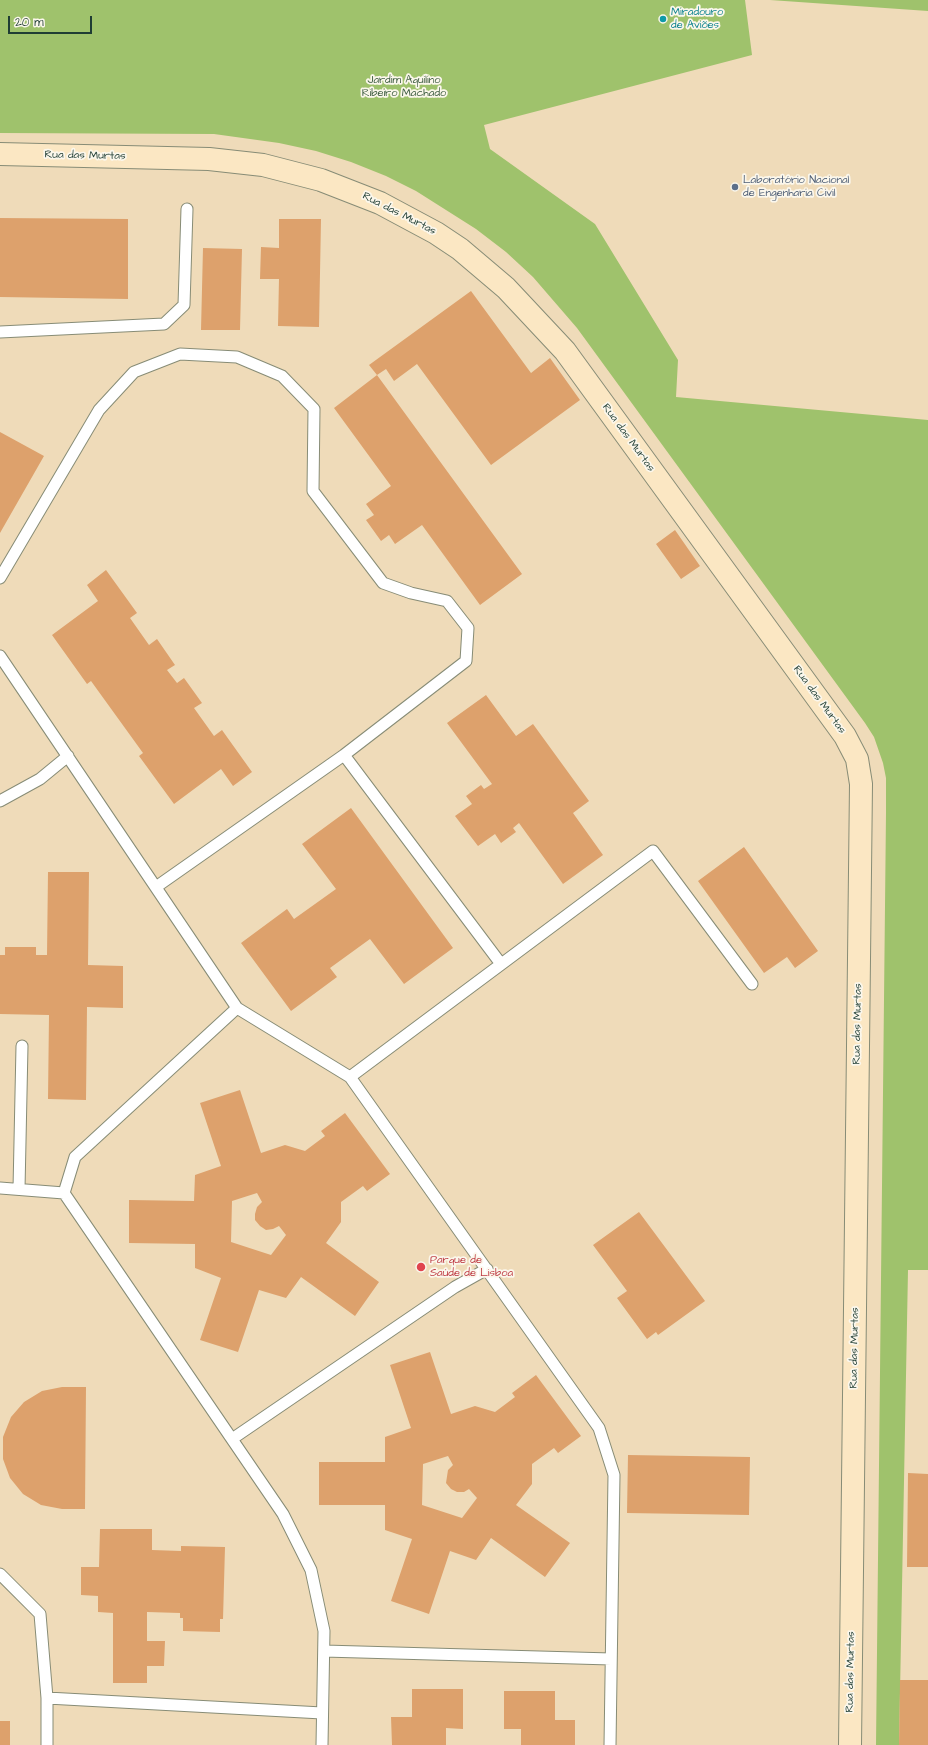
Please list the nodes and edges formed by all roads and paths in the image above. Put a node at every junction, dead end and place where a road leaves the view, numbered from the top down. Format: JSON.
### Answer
{"nodes":[{"id":1,"x":0,"y":154,"type":"edge"},
{"id":2,"x":187,"y":209,"type":"dead end"},
{"id":3,"x":0,"y":332,"type":"edge"},
{"id":4,"x":0,"y":578,"type":"edge"},
{"id":5,"x":0,"y":656,"type":"edge"},
{"id":6,"x":344,"y":755,"type":"junction"},
{"id":7,"x":68,"y":756,"type":"junction"},
{"id":8,"x":0,"y":801,"type":"edge"},
{"id":9,"x":156,"y":888,"type":"junction"},
{"id":10,"x":501,"y":964,"type":"junction"},
{"id":11,"x":752,"y":984,"type":"dead end"},
{"id":12,"x":237,"y":1008,"type":"junction"},
{"id":13,"x":22,"y":1046,"type":"dead end"},
{"id":14,"x":350,"y":1077,"type":"junction"},
{"id":15,"x":0,"y":1188,"type":"edge"},
{"id":16,"x":19,"y":1189,"type":"junction"},
{"id":17,"x":64,"y":1193,"type":"junction"},
{"id":18,"x":487,"y":1269,"type":"junction"},
{"id":19,"x":232,"y":1439,"type":"junction"},
{"id":20,"x":0,"y":1574,"type":"edge"},
{"id":21,"x":324,"y":1651,"type":"junction"},
{"id":22,"x":611,"y":1659,"type":"junction"},
{"id":23,"x":47,"y":1698,"type":"junction"},
{"id":24,"x":322,"y":1713,"type":"junction"},
{"id":25,"x":47,"y":1745,"type":"edge"},
{"id":26,"x":322,"y":1745,"type":"edge"},
{"id":27,"x":610,"y":1745,"type":"edge"},
{"id":28,"x":850,"y":1745,"type":"edge"}],
"edges":[{"from":1,"to":28,"type":"street","name":"Rua das Murtas"},
{"from":2,"to":3,"type":"lane"},
{"from":4,"to":6,"type":"lane"},
{"from":5,"to":7,"type":"lane"},
{"from":6,"to":9,"type":"lane"},
{"from":6,"to":10,"type":"lane"},
{"from":7,"to":8,"type":"lane"},
{"from":7,"to":9,"type":"lane"},
{"from":9,"to":12,"type":"lane"},
{"from":10,"to":11,"type":"lane"},
{"from":10,"to":14,"type":"lane"},
{"from":12,"to":14,"type":"lane"},
{"from":12,"to":17,"type":"lane"},
{"from":13,"to":16,"type":"lane"},
{"from":14,"to":18,"type":"lane"},
{"from":15,"to":16,"type":"lane"},
{"from":16,"to":17,"type":"lane"},
{"from":17,"to":19,"type":"lane"},
{"from":18,"to":19,"type":"lane"},
{"from":18,"to":22,"type":"lane"},
{"from":19,"to":21,"type":"lane"},
{"from":20,"to":23,"type":"lane"},
{"from":21,"to":22,"type":"lane"},
{"from":21,"to":24,"type":"lane"},
{"from":22,"to":27,"type":"lane"},
{"from":23,"to":24,"type":"lane"},
{"from":23,"to":25,"type":"lane"},
{"from":24,"to":26,"type":"lane"}]}
